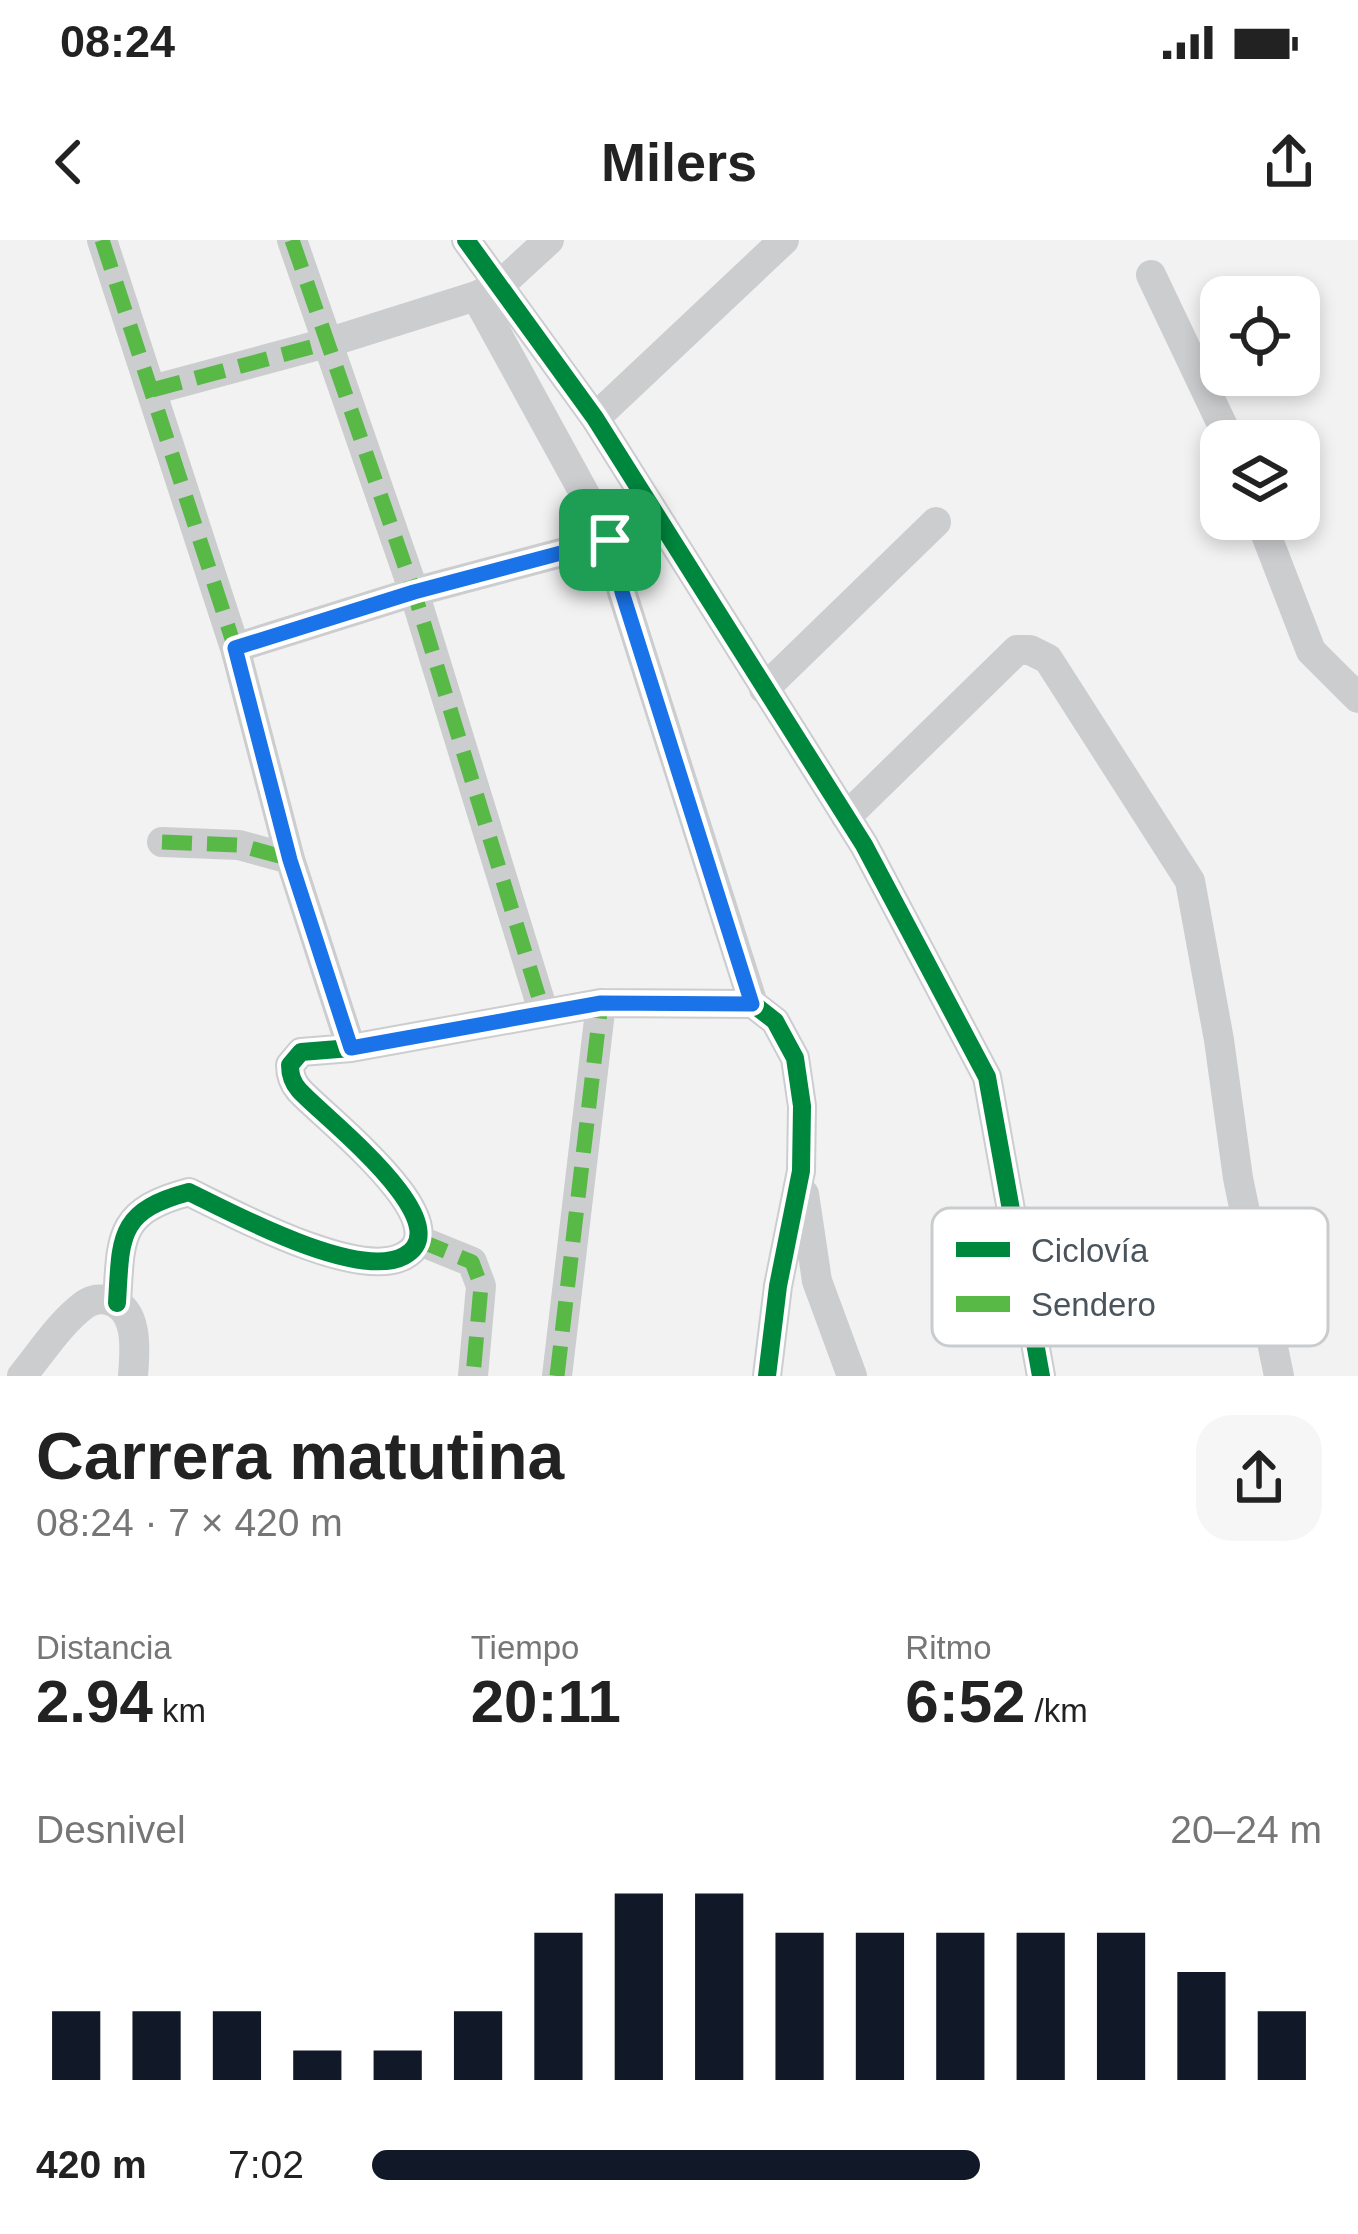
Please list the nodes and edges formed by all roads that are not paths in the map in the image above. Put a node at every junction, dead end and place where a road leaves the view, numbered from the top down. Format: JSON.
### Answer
{"nodes":[{"id":1,"x":102,"y":240,"type":"edge"},
{"id":2,"x":292,"y":240,"type":"edge"},
{"id":3,"x":466,"y":240,"type":"edge"},
{"id":4,"x":549,"y":240,"type":"edge"},
{"id":5,"x":784,"y":240,"type":"edge"},
{"id":6,"x":1151,"y":275,"type":"dead end"},
{"id":7,"x":488,"y":291,"type":"junction"},
{"id":8,"x":331,"y":342,"type":"junction"},
{"id":9,"x":152,"y":390,"type":"junction"},
{"id":10,"x":596,"y":418,"type":"junction"},
{"id":11,"x":1220,"y":420,"type":"edge"},
{"id":12,"x":936,"y":522,"type":"dead end"},
{"id":13,"x":610,"y":540,"type":"junction"},
{"id":14,"x":1268,"y":540,"type":"edge"},
{"id":15,"x":414,"y":592,"type":"junction"},
{"id":16,"x":235,"y":648,"type":"junction"},
{"id":17,"x":764,"y":689,"type":"junction"},
{"id":18,"x":1358,"y":698,"type":"edge"},
{"id":19,"x":846,"y":817,"type":"junction"},
{"id":20,"x":162,"y":842,"type":"dead end"},
{"id":21,"x":290,"y":860,"type":"junction"},
{"id":22,"x":601,"y":1003,"type":"junction"},
{"id":23,"x":752,"y":1004,"type":"junction"},
{"id":24,"x":544,"y":1011,"type":"junction"},
{"id":25,"x":351,"y":1048,"type":"junction"},
{"id":26,"x":801,"y":1171,"type":"junction"},
{"id":27,"x":1011,"y":1208,"type":"edge"},
{"id":28,"x":1244,"y":1208,"type":"edge"},
{"id":29,"x":418,"y":1240,"type":"junction"},
{"id":30,"x":778,"y":1286,"type":"junction"},
{"id":31,"x":118,"y":1303,"type":"junction"},
{"id":32,"x":1036,"y":1346,"type":"edge"},
{"id":33,"x":1273,"y":1346,"type":"edge"},
{"id":34,"x":22,"y":1376,"type":"edge"},
{"id":35,"x":133,"y":1376,"type":"edge"},
{"id":36,"x":473,"y":1376,"type":"edge"},
{"id":37,"x":557,"y":1376,"type":"edge"},
{"id":38,"x":767,"y":1376,"type":"edge"},
{"id":39,"x":788,"y":1376,"type":"edge"},
{"id":40,"x":852,"y":1376,"type":"edge"},
{"id":41,"x":1041,"y":1376,"type":"edge"},
{"id":42,"x":1279,"y":1376,"type":"edge"}],
"edges":[{"from":1,"to":9,"type":"street"},
{"from":2,"to":8,"type":"street"},
{"from":3,"to":7,"type":"street"},
{"from":4,"to":7,"type":"street"},
{"from":5,"to":10,"type":"street"},
{"from":6,"to":11,"type":"street"},
{"from":7,"to":8,"type":"street"},
{"from":7,"to":10,"type":"street"},
{"from":7,"to":13,"type":"street"},
{"from":8,"to":9,"type":"street"},
{"from":8,"to":15,"type":"street"},
{"from":9,"to":16,"type":"street"},
{"from":10,"to":17,"type":"street"},
{"from":12,"to":17,"type":"street"},
{"from":13,"to":15,"type":"street"},
{"from":13,"to":23,"type":"street"},
{"from":14,"to":18,"type":"street"},
{"from":15,"to":16,"type":"street"},
{"from":15,"to":24,"type":"street"},
{"from":16,"to":21,"type":"street"},
{"from":17,"to":19,"type":"street"},
{"from":19,"to":27,"type":"street"},
{"from":19,"to":28,"type":"street"},
{"from":20,"to":21,"type":"street"},
{"from":21,"to":25,"type":"street"},
{"from":22,"to":23,"type":"street"},
{"from":22,"to":24,"type":"street"},
{"from":22,"to":37,"type":"street"},
{"from":23,"to":26,"type":"street"},
{"from":24,"to":25,"type":"street"},
{"from":25,"to":29,"type":"street"},
{"from":26,"to":30,"type":"street"},
{"from":26,"to":40,"type":"street"},
{"from":29,"to":31,"type":"street"},
{"from":29,"to":36,"type":"street"},
{"from":30,"to":38,"type":"street"},
{"from":30,"to":39,"type":"street"},
{"from":31,"to":34,"type":"street"},
{"from":31,"to":35,"type":"street"},
{"from":32,"to":41,"type":"street"},
{"from":33,"to":42,"type":"street"}]}
